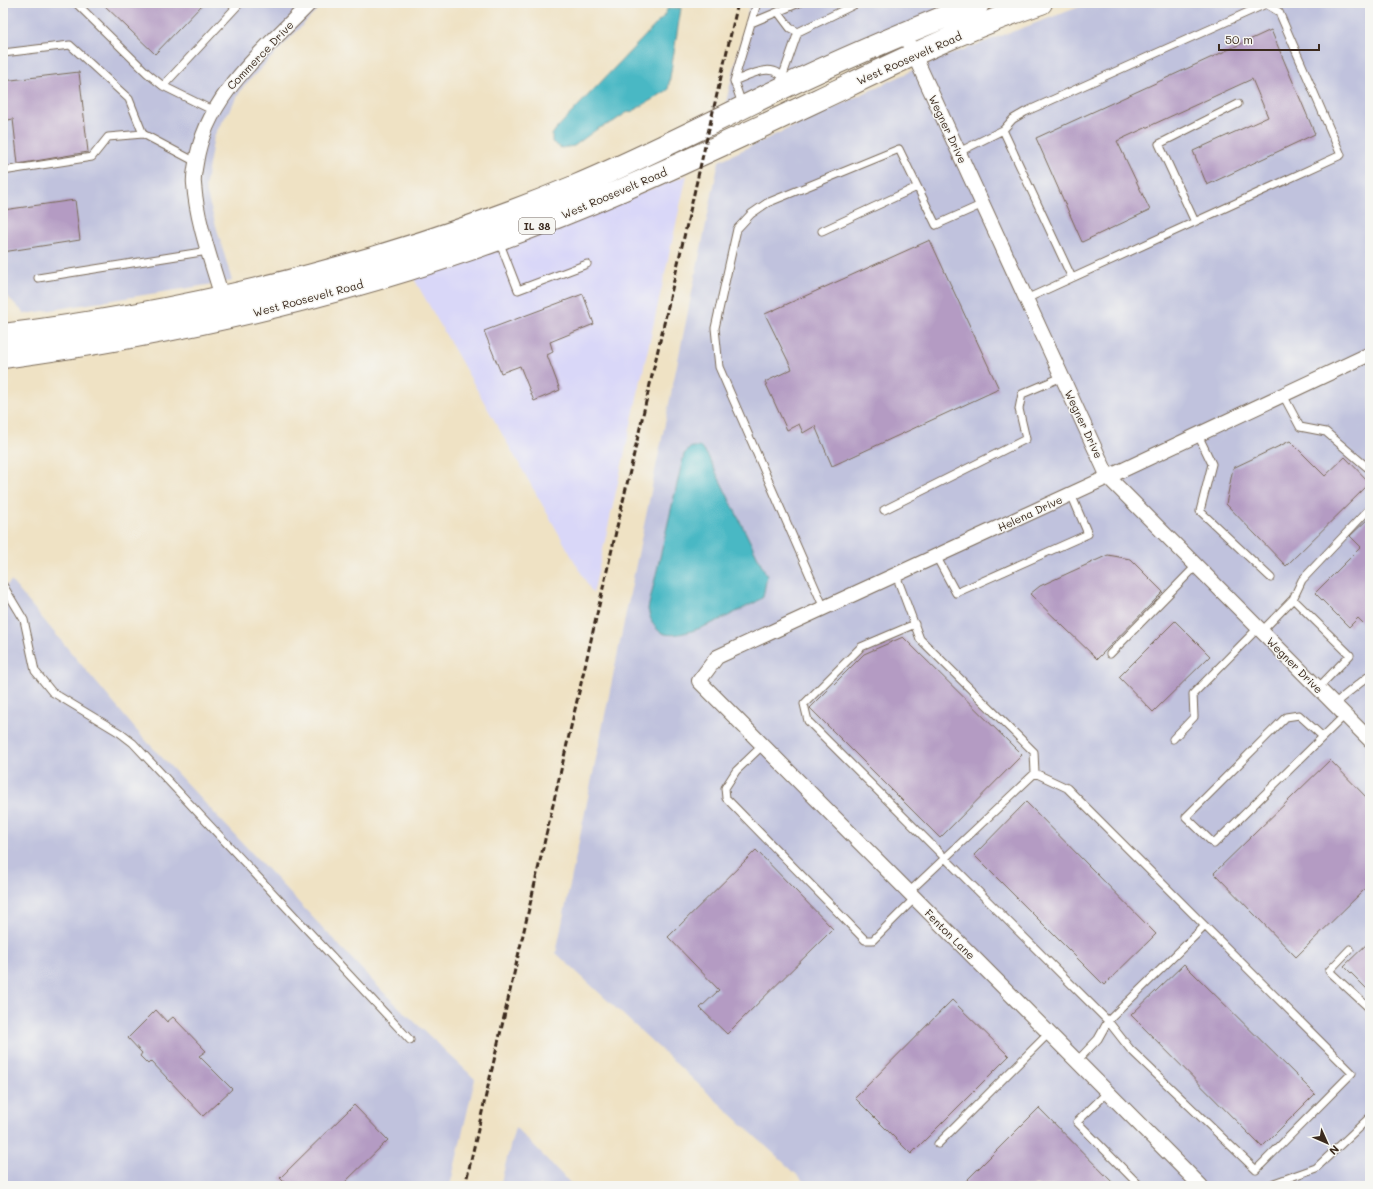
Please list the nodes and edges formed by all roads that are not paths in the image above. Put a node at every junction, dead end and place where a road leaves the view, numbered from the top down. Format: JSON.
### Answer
{"nodes":[{"id":1,"x":76,"y":3,"type":"edge"},
{"id":2,"x":240,"y":3,"type":"edge"},
{"id":3,"x":310,"y":3,"type":"edge"},
{"id":4,"x":757,"y":3,"type":"edge"},
{"id":5,"x":799,"y":3,"type":"edge"},
{"id":6,"x":858,"y":3,"type":"edge"},
{"id":7,"x":978,"y":3,"type":"edge"},
{"id":8,"x":1041,"y":3,"type":"edge"},
{"id":9,"x":778,"y":12,"type":"junction"},
{"id":10,"x":751,"y":23,"type":"junction"},
{"id":11,"x":798,"y":32,"type":"junction"},
{"id":12,"x":904,"y":33,"type":"junction"},
{"id":13,"x":3,"y":53,"type":"edge"},
{"id":14,"x":914,"y":54,"type":"junction"},
{"id":15,"x":734,"y":80,"type":"junction"},
{"id":16,"x":785,"y":80,"type":"junction"},
{"id":17,"x":163,"y":86,"type":"junction"},
{"id":18,"x":1238,"y":104,"type":"dead end"},
{"id":19,"x":743,"y":108,"type":"junction"},
{"id":20,"x":214,"y":112,"type":"junction"},
{"id":21,"x":1003,"y":130,"type":"junction"},
{"id":22,"x":143,"y":134,"type":"junction"},
{"id":23,"x":959,"y":152,"type":"junction"},
{"id":24,"x":196,"y":162,"type":"junction"},
{"id":25,"x":3,"y":170,"type":"edge"},
{"id":26,"x":917,"y":187,"type":"junction"},
{"id":27,"x":983,"y":204,"type":"junction"},
{"id":28,"x":1195,"y":222,"type":"junction"},
{"id":29,"x":822,"y":231,"type":"dead end"},
{"id":30,"x":499,"y":240,"type":"junction"},
{"id":31,"x":208,"y":251,"type":"junction"},
{"id":32,"x":587,"y":264,"type":"dead end"},
{"id":33,"x":38,"y":278,"type":"dead end"},
{"id":34,"x":1072,"y":278,"type":"junction"},
{"id":35,"x":222,"y":297,"type":"junction"},
{"id":36,"x":1026,"y":299,"type":"junction"},
{"id":37,"x":228,"y":318,"type":"junction"},
{"id":38,"x":3,"y":335,"type":"edge"},
{"id":39,"x":1370,"y":354,"type":"edge"},
{"id":40,"x":3,"y":357,"type":"edge"},
{"id":41,"x":1062,"y":377,"type":"junction"},
{"id":42,"x":1282,"y":395,"type":"junction"},
{"id":43,"x":1198,"y":435,"type":"junction"},
{"id":44,"x":1368,"y":468,"type":"dead end"},
{"id":45,"x":1108,"y":477,"type":"junction"},
{"id":46,"x":1071,"y":494,"type":"junction"},
{"id":47,"x":1370,"y":508,"type":"edge"},
{"id":48,"x":884,"y":510,"type":"dead end"},
{"id":49,"x":936,"y":556,"type":"junction"},
{"id":50,"x":1196,"y":566,"type":"junction"},
{"id":51,"x":896,"y":575,"type":"junction"},
{"id":52,"x":1271,"y":578,"type":"dead end"},
{"id":53,"x":3,"y":585,"type":"edge"},
{"id":54,"x":1293,"y":599,"type":"junction"},
{"id":55,"x":824,"y":608,"type":"junction"},
{"id":56,"x":915,"y":624,"type":"junction"},
{"id":57,"x":1260,"y":630,"type":"junction"},
{"id":58,"x":1110,"y":654,"type":"dead end"},
{"id":59,"x":1370,"y":674,"type":"edge"},
{"id":60,"x":700,"y":681,"type":"joint"},
{"id":61,"x":1318,"y":688,"type":"junction"},
{"id":62,"x":1334,"y":704,"type":"junction"},
{"id":63,"x":1345,"y":715,"type":"junction"},
{"id":64,"x":1322,"y":736,"type":"junction"},
{"id":65,"x":1173,"y":739,"type":"dead end"},
{"id":66,"x":1370,"y":740,"type":"edge"},
{"id":67,"x":762,"y":745,"type":"junction"},
{"id":68,"x":1036,"y":773,"type":"junction"},
{"id":69,"x":945,"y":859,"type":"junction"},
{"id":70,"x":912,"y":895,"type":"junction"},
{"id":71,"x":1205,"y":926,"type":"junction"},
{"id":72,"x":1350,"y":949,"type":"dead end"},
{"id":73,"x":1370,"y":1009,"type":"edge"},
{"id":74,"x":1108,"y":1021,"type":"junction"},
{"id":75,"x":1049,"y":1033,"type":"junction"},
{"id":76,"x":410,"y":1040,"type":"dead end"},
{"id":77,"x":1077,"y":1061,"type":"junction"},
{"id":78,"x":1108,"y":1092,"type":"junction"},
{"id":79,"x":1370,"y":1117,"type":"edge"},
{"id":80,"x":938,"y":1144,"type":"dead end"},
{"id":81,"x":1140,"y":1186,"type":"edge"},
{"id":82,"x":1201,"y":1186,"type":"edge"},
{"id":83,"x":1270,"y":1186,"type":"edge"}],
"edges":[{"from":1,"to":17,"type":"lane"},
{"from":2,"to":17,"type":"lane"},
{"from":3,"to":20,"type":"street","name":"Commerce Drive"},
{"from":4,"to":10,"type":"lane"},
{"from":5,"to":9,"type":"lane"},
{"from":6,"to":11,"type":"lane"},
{"from":7,"to":12,"type":"main road","name":"West Roosevelt Road","number":"IL 38"},
{"from":8,"to":14,"type":"main road","name":"West Roosevelt Road","number":"IL 38"},
{"from":9,"to":10,"type":"lane"},
{"from":9,"to":11,"type":"lane"},
{"from":10,"to":15,"type":"lane"},
{"from":11,"to":16,"type":"lane"},
{"from":12,"to":14,"type":"street","name":"Wegner Drive"},
{"from":12,"to":16,"type":"main road","name":"West Roosevelt Road","number":"IL 38"},
{"from":13,"to":22,"type":"lane"},
{"from":14,"to":23,"type":"street","name":"Wegner Drive"},
{"from":14,"to":30,"type":"main road","name":"West Roosevelt Road","number":"IL 38"},
{"from":15,"to":16,"type":"lane"},
{"from":15,"to":19,"type":"lane"},
{"from":16,"to":19,"type":"main road","name":"West Roosevelt Road","number":"IL 38"},
{"from":17,"to":20,"type":"lane"},
{"from":18,"to":28,"type":"lane"},
{"from":19,"to":35,"type":"main road","name":"West Roosevelt Road","number":"IL 38"},
{"from":20,"to":24,"type":"street","name":"Commerce Drive"},
{"from":21,"to":23,"type":"lane"},
{"from":21,"to":28,"type":"lane"},
{"from":21,"to":34,"type":"lane"},
{"from":22,"to":24,"type":"lane"},
{"from":22,"to":25,"type":"lane"},
{"from":23,"to":27,"type":"street","name":"Wegner Drive"},
{"from":24,"to":31,"type":"street","name":"Commerce Drive"},
{"from":26,"to":27,"type":"lane"},
{"from":26,"to":29,"type":"lane"},
{"from":26,"to":55,"type":"lane"},
{"from":27,"to":36,"type":"street","name":"Wegner Drive"},
{"from":28,"to":34,"type":"lane"},
{"from":30,"to":32,"type":"lane"},
{"from":30,"to":37,"type":"main road","name":"West Roosevelt Road","number":"IL 38"},
{"from":31,"to":33,"type":"lane"},
{"from":31,"to":35,"type":"street","name":"Commerce Drive"},
{"from":34,"to":36,"type":"lane"},
{"from":35,"to":37,"type":"street","name":"Commerce Drive"},
{"from":35,"to":38,"type":"main road","name":"West Roosevelt Road","number":"IL 38"},
{"from":36,"to":41,"type":"street","name":"Wegner Drive"},
{"from":37,"to":40,"type":"main road","name":"West Roosevelt Road","number":"IL 38"},
{"from":39,"to":42,"type":"street","name":"Helena Drive"},
{"from":41,"to":45,"type":"street","name":"Wegner Drive"},
{"from":41,"to":48,"type":"lane"},
{"from":42,"to":43,"type":"street","name":"Helena Drive"},
{"from":42,"to":44,"type":"lane"},
{"from":43,"to":45,"type":"street","name":"Helena Drive"},
{"from":43,"to":52,"type":"lane"},
{"from":45,"to":46,"type":"street","name":"Helena Drive"},
{"from":45,"to":50,"type":"street","name":"Wegner Drive"},
{"from":46,"to":49,"type":"street","name":"Helena Drive"},
{"from":46,"to":49,"type":"lane"},
{"from":47,"to":54,"type":"lane"},
{"from":49,"to":51,"type":"street","name":"Helena Drive"},
{"from":50,"to":57,"type":"street","name":"Wegner Drive"},
{"from":50,"to":58,"type":"lane"},
{"from":51,"to":55,"type":"street","name":"Helena Drive"},
{"from":51,"to":56,"type":"lane"},
{"from":53,"to":76,"type":"lane"},
{"from":54,"to":57,"type":"lane"},
{"from":54,"to":61,"type":"lane"},
{"from":55,"to":60,"type":"street","name":"Helena Drive"},
{"from":56,"to":68,"type":"lane"},
{"from":56,"to":69,"type":"lane"},
{"from":57,"to":61,"type":"street","name":"Wegner Drive"},
{"from":57,"to":65,"type":"lane"},
{"from":59,"to":62,"type":"lane"},
{"from":60,"to":67,"type":"street","name":"Fenton Lane"},
{"from":61,"to":62,"type":"street","name":"Wegner Drive"},
{"from":62,"to":63,"type":"street","name":"Wegner Drive"},
{"from":63,"to":64,"type":"lane"},
{"from":63,"to":66,"type":"street","name":"Wegner Drive"},
{"from":64,"to":64,"type":"lane"},
{"from":67,"to":70,"type":"street","name":"Fenton Lane"},
{"from":67,"to":70,"type":"lane"},
{"from":68,"to":69,"type":"lane"},
{"from":68,"to":71,"type":"lane"},
{"from":69,"to":70,"type":"lane"},
{"from":69,"to":74,"type":"lane"},
{"from":70,"to":75,"type":"street","name":"Fenton Lane"},
{"from":71,"to":74,"type":"lane"},
{"from":71,"to":74,"type":"lane"},
{"from":72,"to":73,"type":"lane"},
{"from":74,"to":77,"type":"lane"},
{"from":75,"to":77,"type":"street","name":"Fenton Lane"},
{"from":75,"to":80,"type":"lane"},
{"from":77,"to":78,"type":"street","name":"Fenton Lane"},
{"from":78,"to":81,"type":"lane"},
{"from":78,"to":82,"type":"street","name":"Fenton Lane"},
{"from":79,"to":83,"type":"lane"}]}
